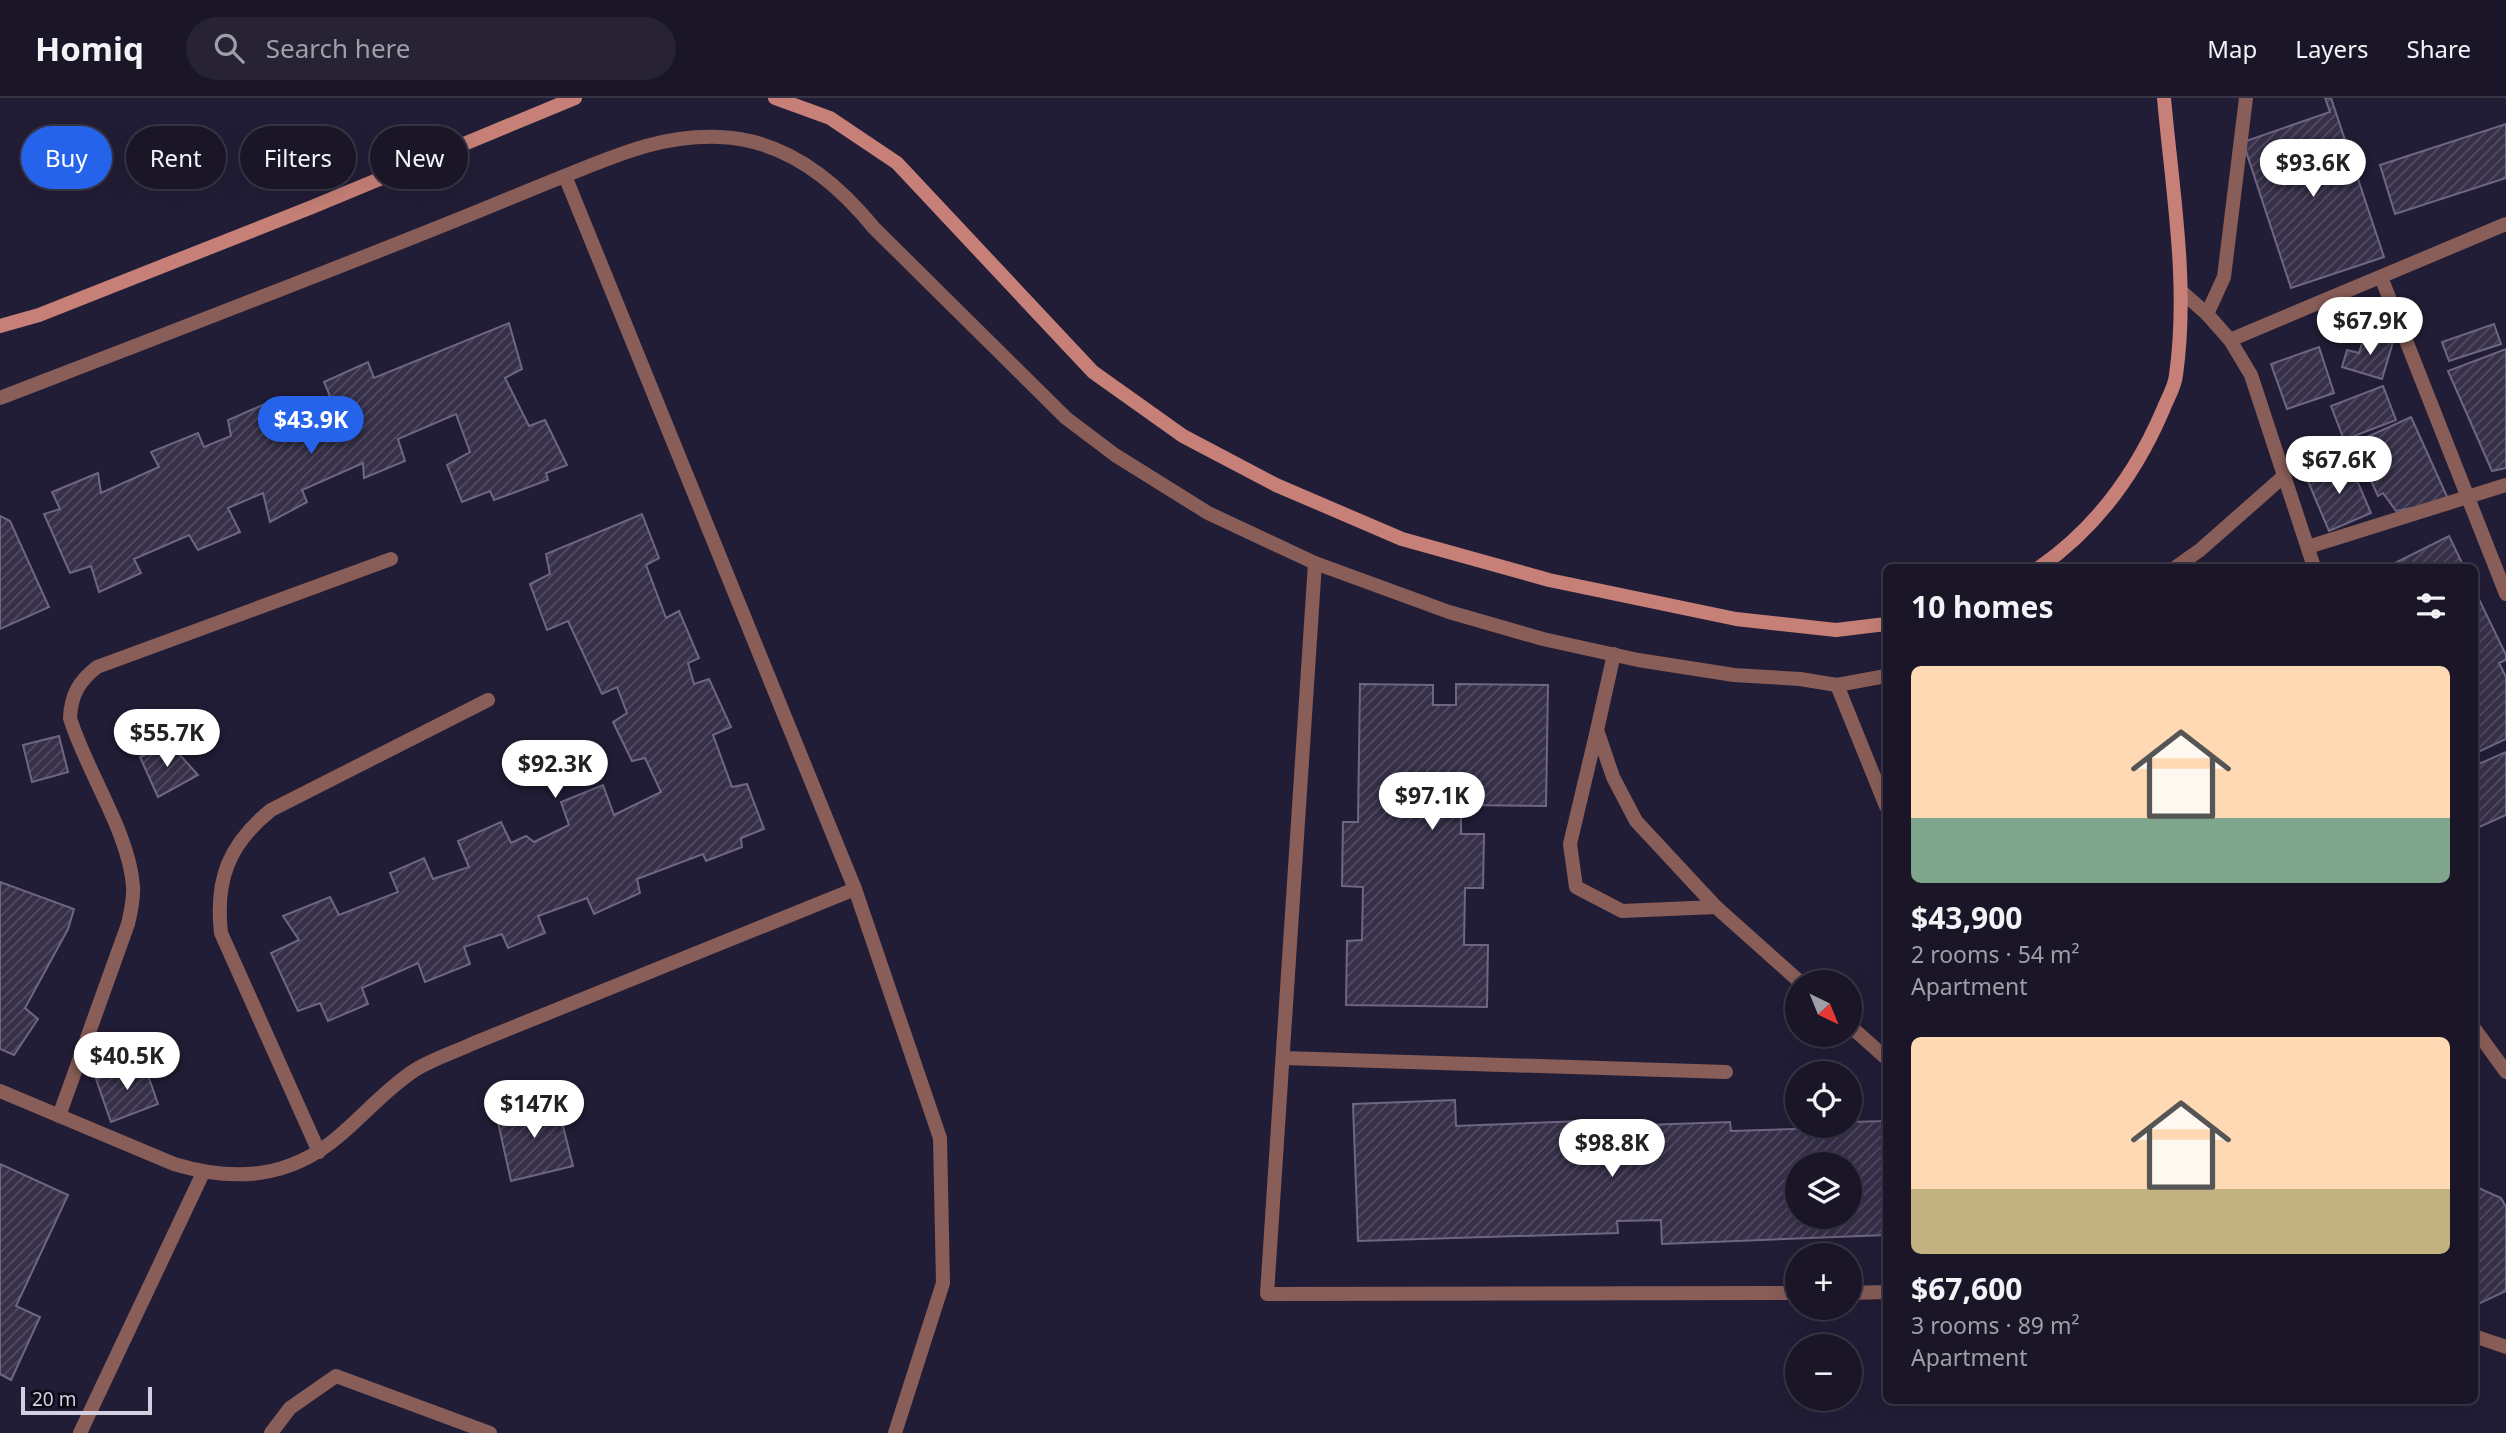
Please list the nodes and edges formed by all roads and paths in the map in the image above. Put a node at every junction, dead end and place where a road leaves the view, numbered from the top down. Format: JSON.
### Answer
{"nodes":[{"id":1,"x":575,"y":98,"type":"edge"},
{"id":2,"x":775,"y":98,"type":"edge"},
{"id":3,"x":2164,"y":98,"type":"edge"},
{"id":4,"x":2246,"y":98,"type":"edge"},
{"id":5,"x":565,"y":176,"type":"junction"},
{"id":6,"x":2506,"y":224,"type":"edge"},
{"id":7,"x":2381,"y":277,"type":"junction"},
{"id":8,"x":2182,"y":292,"type":"junction"},
{"id":9,"x":2207,"y":314,"type":"junction"},
{"id":10,"x":0,"y":326,"type":"edge"},
{"id":11,"x":2230,"y":340,"type":"junction"},
{"id":12,"x":0,"y":398,"type":"edge"},
{"id":13,"x":2284,"y":476,"type":"junction"},
{"id":14,"x":2506,"y":485,"type":"edge"},
{"id":15,"x":2468,"y":496,"type":"junction"},
{"id":16,"x":2308,"y":547,"type":"junction"},
{"id":17,"x":391,"y":559,"type":"dead end"},
{"id":18,"x":1315,"y":563,"type":"junction"},
{"id":19,"x":2044,"y":564,"type":"edge"},
{"id":20,"x":2180,"y":564,"type":"edge"},
{"id":21,"x":2313,"y":564,"type":"edge"},
{"id":22,"x":2506,"y":594,"type":"edge"},
{"id":23,"x":1883,"y":624,"type":"edge"},
{"id":24,"x":1614,"y":654,"type":"junction"},
{"id":25,"x":1883,"y":677,"type":"edge"},
{"id":26,"x":1837,"y":685,"type":"junction"},
{"id":27,"x":488,"y":701,"type":"dead end"},
{"id":28,"x":1597,"y":730,"type":"junction"},
{"id":29,"x":1883,"y":800,"type":"edge"},
{"id":30,"x":855,"y":889,"type":"junction"},
{"id":31,"x":1716,"y":907,"type":"junction"},
{"id":32,"x":1787,"y":970,"type":"edge"},
{"id":33,"x":2478,"y":1034,"type":"edge"},
{"id":34,"x":1862,"y":1037,"type":"edge"},
{"id":35,"x":1883,"y":1055,"type":"edge"},
{"id":36,"x":1283,"y":1058,"type":"junction"},
{"id":37,"x":1726,"y":1072,"type":"dead end"},
{"id":38,"x":2506,"y":1072,"type":"edge"},
{"id":39,"x":0,"y":1091,"type":"edge"},
{"id":40,"x":59,"y":1116,"type":"junction"},
{"id":41,"x":319,"y":1152,"type":"junction"},
{"id":42,"x":204,"y":1173,"type":"junction"},
{"id":43,"x":1785,"y":1293,"type":"edge"},
{"id":44,"x":1862,"y":1293,"type":"edge"},
{"id":45,"x":1883,"y":1293,"type":"edge"},
{"id":46,"x":2478,"y":1337,"type":"edge"},
{"id":47,"x":2506,"y":1347,"type":"edge"},
{"id":48,"x":80,"y":1433,"type":"edge"},
{"id":49,"x":271,"y":1433,"type":"edge"},
{"id":50,"x":490,"y":1433,"type":"edge"},
{"id":51,"x":895,"y":1433,"type":"edge"}],
"edges":[{"from":1,"to":10,"type":"main road"},
{"from":2,"to":23,"type":"main road"},
{"from":3,"to":8,"type":"main road"},
{"from":4,"to":9,"type":"street"},
{"from":5,"to":12,"type":"street"},
{"from":5,"to":18,"type":"street"},
{"from":5,"to":30,"type":"street"},
{"from":6,"to":7,"type":"street"},
{"from":7,"to":11,"type":"street"},
{"from":7,"to":15,"type":"street"},
{"from":8,"to":9,"type":"street"},
{"from":8,"to":19,"type":"main road"},
{"from":9,"to":11,"type":"street"},
{"from":11,"to":13,"type":"street"},
{"from":13,"to":16,"type":"street"},
{"from":13,"to":20,"type":"street"},
{"from":14,"to":15,"type":"street"},
{"from":15,"to":16,"type":"street"},
{"from":15,"to":22,"type":"street"},
{"from":16,"to":21,"type":"street"},
{"from":17,"to":40,"type":"street"},
{"from":18,"to":24,"type":"street"},
{"from":18,"to":36,"type":"street"},
{"from":24,"to":26,"type":"street"},
{"from":24,"to":28,"type":"street"},
{"from":25,"to":26,"type":"street"},
{"from":26,"to":29,"type":"street"},
{"from":27,"to":41,"type":"street"},
{"from":28,"to":31,"type":"street"},
{"from":28,"to":31,"type":"street"},
{"from":30,"to":41,"type":"street"},
{"from":30,"to":51,"type":"street"},
{"from":31,"to":32,"type":"street"},
{"from":33,"to":38,"type":"street"},
{"from":34,"to":35,"type":"street"},
{"from":36,"to":37,"type":"street"},
{"from":36,"to":43,"type":"street"},
{"from":39,"to":40,"type":"street"},
{"from":40,"to":42,"type":"street"},
{"from":41,"to":42,"type":"street"},
{"from":42,"to":48,"type":"street"},
{"from":44,"to":45,"type":"street"},
{"from":46,"to":47,"type":"street"},
{"from":49,"to":50,"type":"street"}]}
